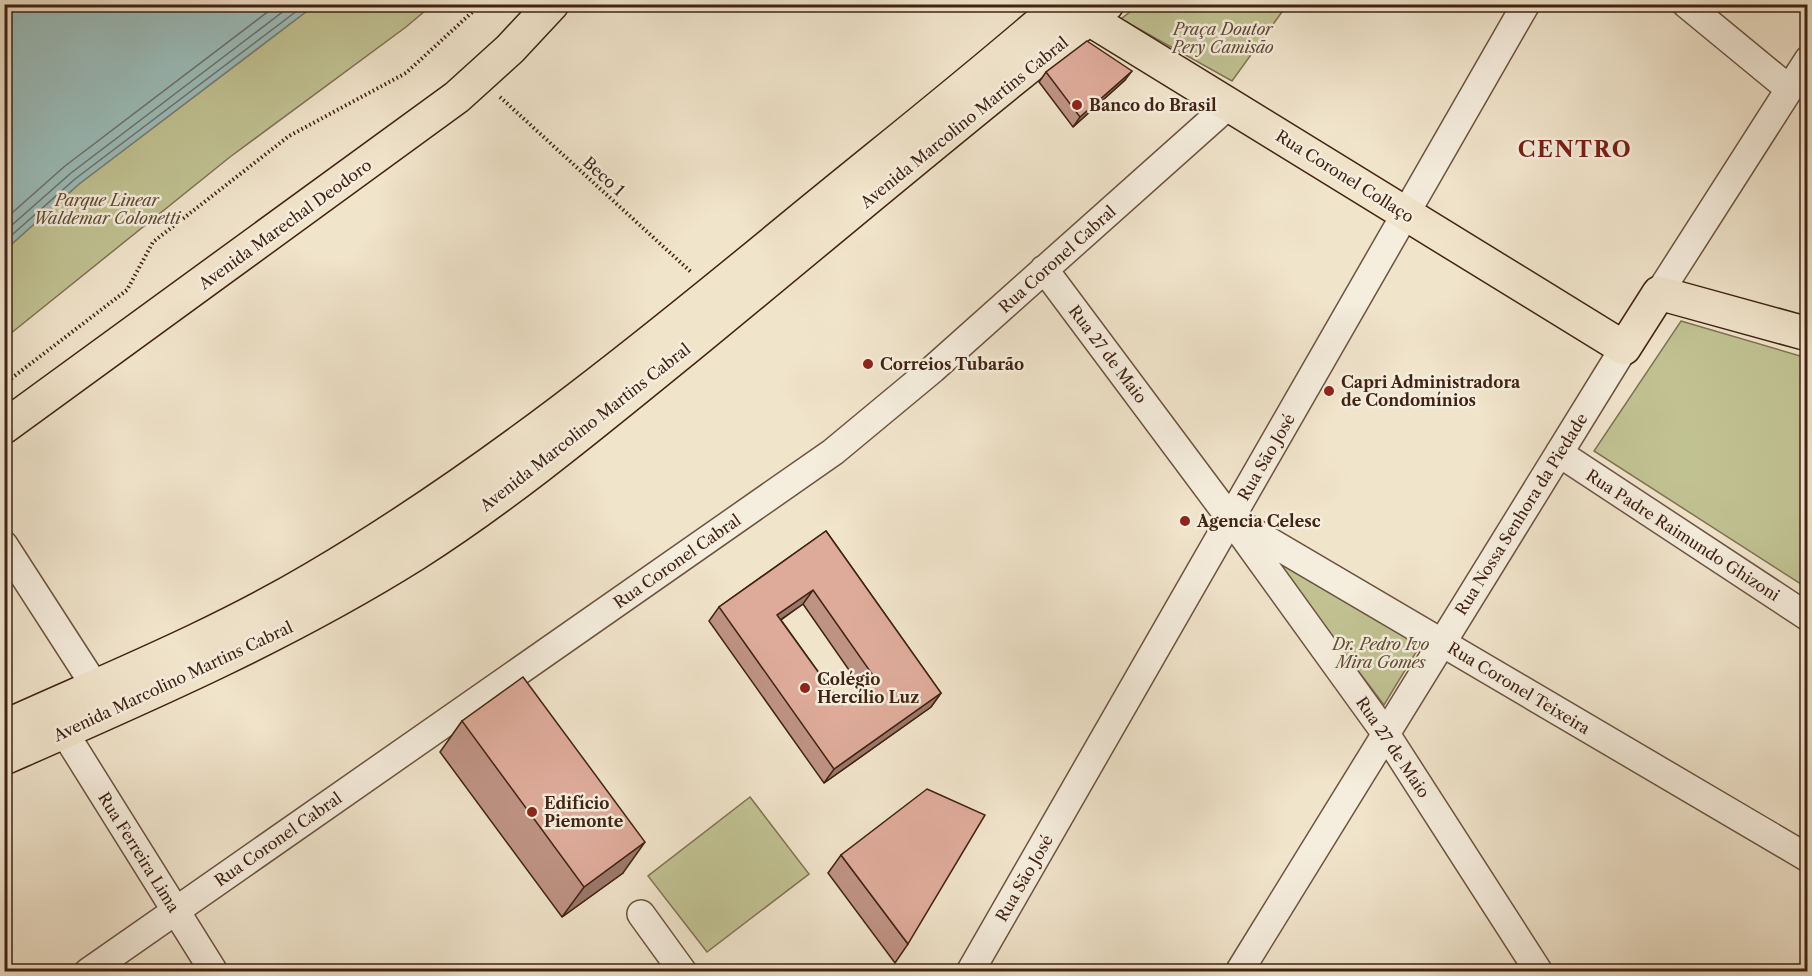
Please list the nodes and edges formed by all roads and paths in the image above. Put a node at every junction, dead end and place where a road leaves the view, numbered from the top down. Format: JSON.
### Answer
{"nodes":[{"id":1,"x":481,"y":4,"type":"edge"},
{"id":2,"x":552,"y":4,"type":"edge"},
{"id":3,"x":1526,"y":4,"type":"edge"},
{"id":4,"x":1686,"y":4,"type":"edge"},
{"id":5,"x":1081,"y":8,"type":"edge"},
{"id":6,"x":1808,"y":60,"type":"edge"},
{"id":7,"x":479,"y":78,"type":"junction"},
{"id":8,"x":1788,"y":88,"type":"junction"},
{"id":9,"x":1230,"y":104,"type":"junction"},
{"id":10,"x":1406,"y":213,"type":"junction"},
{"id":11,"x":1044,"y":270,"type":"junction"},
{"id":12,"x":713,"y":292,"type":"junction"},
{"id":13,"x":1659,"y":292,"type":"junction"},
{"id":14,"x":1808,"y":334,"type":"edge"},
{"id":15,"x":1624,"y":348,"type":"junction"},
{"id":16,"x":4,"y":384,"type":"edge"},
{"id":17,"x":4,"y":427,"type":"edge"},
{"id":18,"x":1559,"y":453,"type":"junction"},
{"id":19,"x":1230,"y":518,"type":"junction"},
{"id":20,"x":4,"y":545,"type":"edge"},
{"id":21,"x":1808,"y":617,"type":"edge"},
{"id":22,"x":1442,"y":642,"type":"junction"},
{"id":23,"x":95,"y":686,"type":"junction"},
{"id":24,"x":4,"y":727,"type":"edge"},
{"id":25,"x":64,"y":732,"type":"junction"},
{"id":26,"x":1386,"y":734,"type":"junction"},
{"id":27,"x":4,"y":758,"type":"edge"},
{"id":28,"x":1808,"y":858,"type":"edge"},
{"id":29,"x":176,"y":910,"type":"junction"},
{"id":30,"x":641,"y":914,"type":"dead end"},
{"id":31,"x":88,"y":972,"type":"edge"},
{"id":32,"x":214,"y":972,"type":"edge"},
{"id":33,"x":683,"y":972,"type":"edge"},
{"id":34,"x":970,"y":972,"type":"edge"},
{"id":35,"x":1239,"y":972,"type":"edge"},
{"id":36,"x":1539,"y":972,"type":"edge"}],
"edges":[{"from":1,"to":16,"type":"path"},
{"from":2,"to":7,"type":"main road","name":"Avenida Marechal Deodoro"},
{"from":3,"to":10,"type":"street","name":"Rua São José"},
{"from":4,"to":8,"type":"street"},
{"from":5,"to":9,"type":"main road","name":"Rua Coronel Collaço"},
{"from":5,"to":12,"type":"main road","name":"Avenida Marcolino Martins Cabral"},
{"from":5,"to":25,"type":"main road","name":"Avenida Marcolino Martins Cabral"},
{"from":6,"to":8,"type":"street","name":"Rua Nossa Senhora da Piedade"},
{"from":7,"to":12,"type":"path","name":"Beco 1"},
{"from":7,"to":17,"type":"main road","name":"Avenida Marechal Deodoro"},
{"from":8,"to":13,"type":"street","name":"Rua Nossa Senhora da Piedade"},
{"from":9,"to":10,"type":"main road","name":"Rua Coronel Collaço"},
{"from":9,"to":11,"type":"street","name":"Rua Coronel Cabral"},
{"from":10,"to":15,"type":"main road","name":"Rua Coronel Collaço"},
{"from":10,"to":19,"type":"street","name":"Rua São José"},
{"from":11,"to":19,"type":"street","name":"Rua 27 de Maio"},
{"from":11,"to":29,"type":"street","name":"Rua Coronel Cabral"},
{"from":12,"to":23,"type":"main road","name":"Avenida Marcolino Martins Cabral"},
{"from":13,"to":14,"type":"main road"},
{"from":13,"to":15,"type":"main road","name":"Rua Nossa Senhora da Piedade"},
{"from":15,"to":18,"type":"street","name":"Rua Nossa Senhora da Piedade"},
{"from":18,"to":21,"type":"street","name":"Rua Padre Raimundo Ghizoni"},
{"from":18,"to":22,"type":"street","name":"Rua Nossa Senhora da Piedade"},
{"from":19,"to":22,"type":"street","name":"Rua Coronel Teixeira"},
{"from":19,"to":26,"type":"street","name":"Rua 27 de Maio"},
{"from":19,"to":34,"type":"street","name":"Rua São José"},
{"from":20,"to":23,"type":"street"},
{"from":22,"to":26,"type":"street","name":"Rua Nossa Senhora da Piedade"},
{"from":22,"to":28,"type":"street","name":"Rua Coronel Teixeira"},
{"from":23,"to":24,"type":"main road","name":"Avenida Marcolino Martins Cabral"},
{"from":25,"to":27,"type":"main road","name":"Avenida Marcolino Martins Cabral"},
{"from":25,"to":29,"type":"street","name":"Rua Ferreira Lima"},
{"from":26,"to":35,"type":"street","name":"Rua Nossa Senhora da Piedade"},
{"from":26,"to":36,"type":"street","name":"Rua 27 de Maio"},
{"from":29,"to":31,"type":"street","name":"Rua Coronel Cabral"},
{"from":29,"to":32,"type":"street","name":"Rua Ferreira Lima"},
{"from":30,"to":33,"type":"street"}]}
